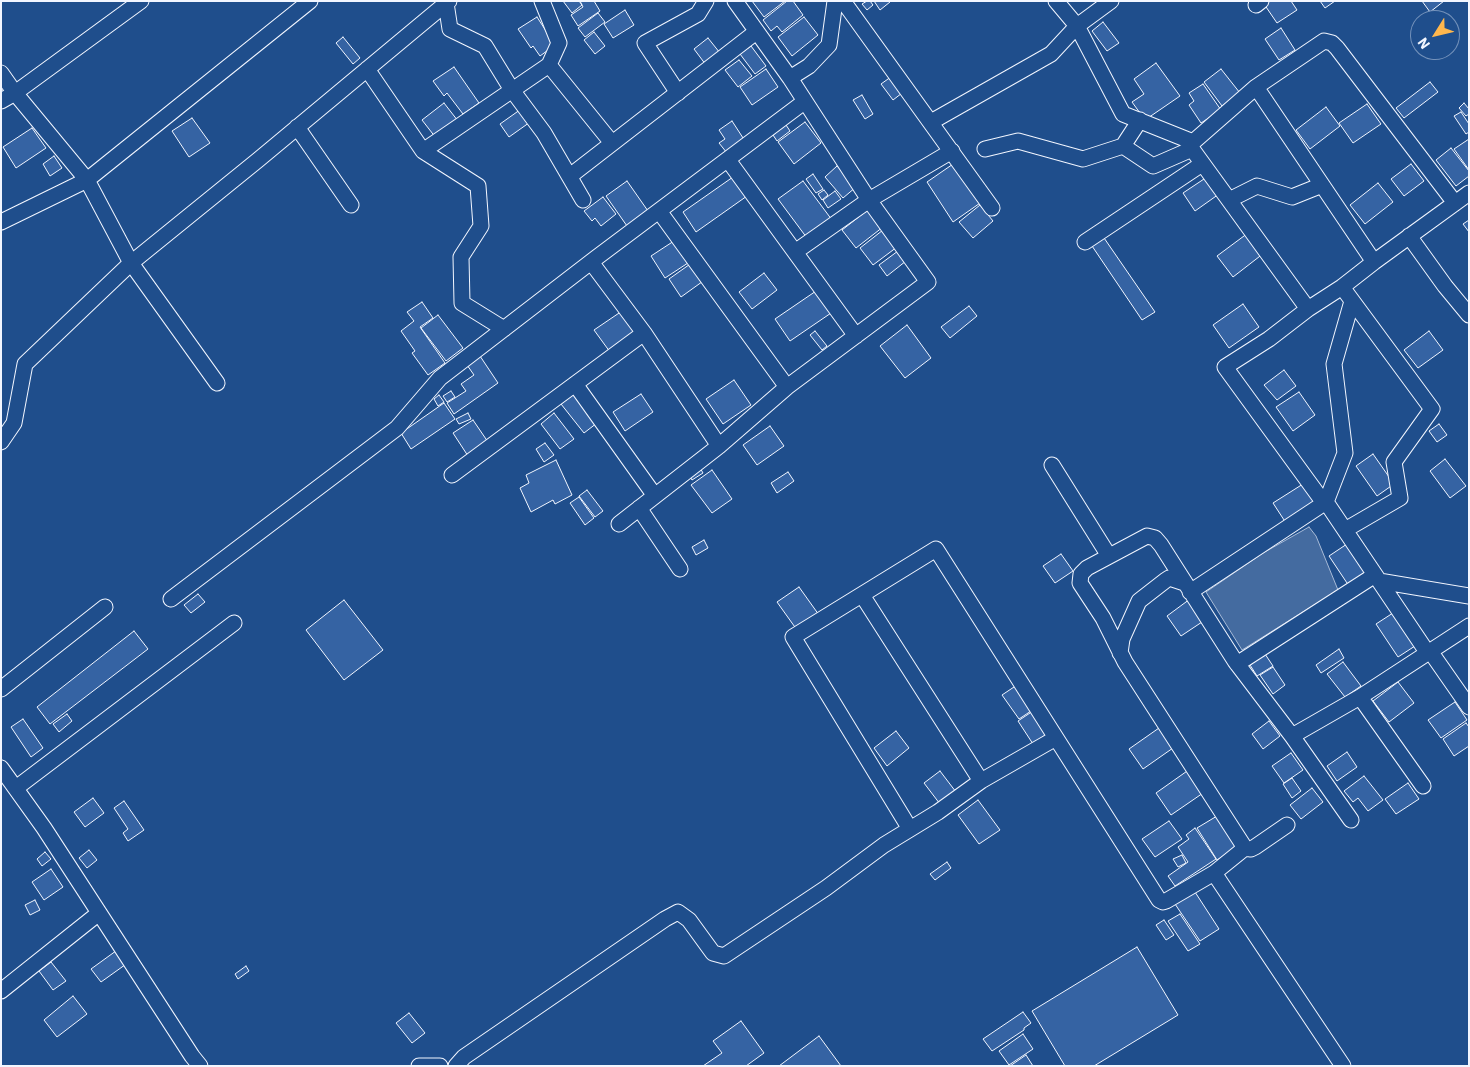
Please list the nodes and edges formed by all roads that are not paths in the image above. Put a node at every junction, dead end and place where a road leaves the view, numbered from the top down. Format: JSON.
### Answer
{"nodes":[{"id":1,"x":141,"y":1,"type":"edge"},
{"id":2,"x":310,"y":1,"type":"edge"},
{"id":3,"x":542,"y":1,"type":"edge"},
{"id":4,"x":706,"y":1,"type":"edge"},
{"id":5,"x":735,"y":1,"type":"edge"},
{"id":6,"x":835,"y":1,"type":"edge"},
{"id":7,"x":843,"y":1,"type":"edge"},
{"id":8,"x":1056,"y":1,"type":"edge"},
{"id":9,"x":1111,"y":1,"type":"edge"},
{"id":10,"x":448,"y":2,"type":"edge"},
{"id":11,"x":1077,"y":26,"type":"junction"},
{"id":12,"x":756,"y":32,"type":"junction"},
{"id":13,"x":550,"y":65,"type":"junction"},
{"id":14,"x":367,"y":69,"type":"junction"},
{"id":15,"x":1,"y":73,"type":"edge"},
{"id":16,"x":790,"y":78,"type":"junction"},
{"id":17,"x":1256,"y":87,"type":"junction"},
{"id":18,"x":512,"y":90,"type":"junction"},
{"id":19,"x":15,"y":92,"type":"junction"},
{"id":20,"x":678,"y":93,"type":"junction"},
{"id":21,"x":1,"y":101,"type":"edge"},
{"id":22,"x":804,"y":102,"type":"junction"},
{"id":23,"x":1140,"y":120,"type":"junction"},
{"id":24,"x":931,"y":122,"type":"junction"},
{"id":25,"x":297,"y":128,"type":"junction"},
{"id":26,"x":612,"y":144,"type":"junction"},
{"id":27,"x":1123,"y":146,"type":"junction"},
{"id":28,"x":1192,"y":146,"type":"junction"},
{"id":29,"x":985,"y":149,"type":"dead end"},
{"id":30,"x":423,"y":151,"type":"junction"},
{"id":31,"x":952,"y":151,"type":"junction"},
{"id":32,"x":728,"y":160,"type":"junction"},
{"id":33,"x":1202,"y":164,"type":"junction"},
{"id":34,"x":570,"y":176,"type":"junction"},
{"id":35,"x":87,"y":180,"type":"junction"},
{"id":36,"x":1322,"y":185,"type":"junction"},
{"id":37,"x":1469,"y":193,"type":"edge"},
{"id":38,"x":583,"y":200,"type":"dead end"},
{"id":39,"x":870,"y":200,"type":"junction"},
{"id":40,"x":1229,"y":200,"type":"junction"},
{"id":41,"x":1456,"y":203,"type":"junction"},
{"id":42,"x":351,"y":205,"type":"dead end"},
{"id":43,"x":992,"y":208,"type":"dead end"},
{"id":44,"x":659,"y":211,"type":"junction"},
{"id":45,"x":1,"y":222,"type":"edge"},
{"id":46,"x":1409,"y":236,"type":"junction"},
{"id":47,"x":1085,"y":242,"type":"dead end"},
{"id":48,"x":795,"y":252,"type":"junction"},
{"id":49,"x":591,"y":262,"type":"junction"},
{"id":50,"x":1374,"y":262,"type":"junction"},
{"id":51,"x":131,"y":263,"type":"junction"},
{"id":52,"x":1342,"y":287,"type":"junction"},
{"id":53,"x":1352,"y":301,"type":"junction"},
{"id":54,"x":1308,"y":309,"type":"junction"},
{"id":55,"x":1469,"y":316,"type":"edge"},
{"id":56,"x":504,"y":329,"type":"junction"},
{"id":57,"x":644,"y":333,"type":"junction"},
{"id":58,"x":856,"y":336,"type":"junction"},
{"id":59,"x":217,"y":382,"type":"dead end"},
{"id":60,"x":575,"y":384,"type":"junction"},
{"id":61,"x":787,"y":386,"type":"junction"},
{"id":62,"x":1,"y":442,"type":"edge"},
{"id":63,"x":718,"y":446,"type":"junction"},
{"id":64,"x":1052,"y":466,"type":"dead end"},
{"id":65,"x":452,"y":474,"type":"dead end"},
{"id":66,"x":655,"y":496,"type":"junction"},
{"id":67,"x":1325,"y":502,"type":"junction"},
{"id":68,"x":638,"y":508,"type":"junction"},
{"id":69,"x":619,"y":524,"type":"dead end"},
{"id":70,"x":1345,"y":530,"type":"junction"},
{"id":71,"x":1109,"y":556,"type":"junction"},
{"id":72,"x":680,"y":569,"type":"dead end"},
{"id":73,"x":1377,"y":578,"type":"junction"},
{"id":74,"x":1187,"y":587,"type":"junction"},
{"id":75,"x":862,"y":595,"type":"junction"},
{"id":76,"x":1469,"y":596,"type":"edge"},
{"id":77,"x":171,"y":599,"type":"dead end"},
{"id":78,"x":105,"y":607,"type":"dead end"},
{"id":79,"x":234,"y":623,"type":"dead end"},
{"id":80,"x":1469,"y":626,"type":"edge"},
{"id":81,"x":1429,"y":652,"type":"junction"},
{"id":82,"x":1120,"y":653,"type":"junction"},
{"id":83,"x":1237,"y":664,"type":"junction"},
{"id":84,"x":1,"y":688,"type":"edge"},
{"id":85,"x":1360,"y":697,"type":"junction"},
{"id":86,"x":1469,"y":708,"type":"edge"},
{"id":87,"x":1292,"y":736,"type":"junction"},
{"id":88,"x":1056,"y":738,"type":"junction"},
{"id":89,"x":1,"y":768,"type":"edge"},
{"id":90,"x":981,"y":781,"type":"junction"},
{"id":91,"x":1423,"y":786,"type":"dead end"},
{"id":92,"x":16,"y":788,"type":"junction"},
{"id":93,"x":1351,"y":820,"type":"dead end"},
{"id":94,"x":1287,"y":825,"type":"dead end"},
{"id":95,"x":910,"y":829,"type":"junction"},
{"id":96,"x":1245,"y":848,"type":"junction"},
{"id":97,"x":1214,"y":873,"type":"junction"},
{"id":98,"x":99,"y":913,"type":"junction"},
{"id":99,"x":1,"y":991,"type":"edge"},
{"id":100,"x":200,"y":1066,"type":"edge"},
{"id":101,"x":418,"y":1066,"type":"edge"},
{"id":102,"x":440,"y":1066,"type":"edge"},
{"id":103,"x":456,"y":1066,"type":"edge"},
{"id":104,"x":1343,"y":1066,"type":"edge"}],
"edges":[{"from":1,"to":19,"type":"street"},
{"from":2,"to":35,"type":"street"},
{"from":3,"to":13,"type":"street"},
{"from":4,"to":20,"type":"street"},
{"from":5,"to":12,"type":"street"},
{"from":6,"to":16,"type":"street"},
{"from":7,"to":24,"type":"street"},
{"from":8,"to":11,"type":"street"},
{"from":9,"to":11,"type":"street"},
{"from":10,"to":14,"type":"street"},
{"from":10,"to":18,"type":"street"},
{"from":11,"to":23,"type":"street"},
{"from":11,"to":24,"type":"street"},
{"from":12,"to":16,"type":"street"},
{"from":12,"to":20,"type":"street"},
{"from":13,"to":18,"type":"street"},
{"from":13,"to":26,"type":"street"},
{"from":14,"to":25,"type":"street"},
{"from":14,"to":30,"type":"street"},
{"from":15,"to":19,"type":"street"},
{"from":16,"to":22,"type":"street"},
{"from":17,"to":28,"type":"street"},
{"from":17,"to":36,"type":"street"},
{"from":17,"to":41,"type":"street"},
{"from":18,"to":30,"type":"street"},
{"from":18,"to":34,"type":"street"},
{"from":19,"to":21,"type":"street"},
{"from":19,"to":35,"type":"street"},
{"from":20,"to":26,"type":"street"},
{"from":22,"to":32,"type":"street"},
{"from":22,"to":39,"type":"street"},
{"from":23,"to":27,"type":"street"},
{"from":23,"to":28,"type":"street"},
{"from":24,"to":31,"type":"street"},
{"from":25,"to":42,"type":"street"},
{"from":25,"to":51,"type":"street"},
{"from":26,"to":34,"type":"street"},
{"from":27,"to":28,"type":"street"},
{"from":27,"to":29,"type":"street"},
{"from":28,"to":33,"type":"street"},
{"from":30,"to":56,"type":"street"},
{"from":31,"to":39,"type":"street"},
{"from":31,"to":43,"type":"street"},
{"from":32,"to":44,"type":"street"},
{"from":32,"to":48,"type":"street"},
{"from":33,"to":40,"type":"street"},
{"from":33,"to":47,"type":"street"},
{"from":34,"to":38,"type":"street"},
{"from":35,"to":45,"type":"street"},
{"from":35,"to":51,"type":"street"},
{"from":36,"to":40,"type":"street"},
{"from":36,"to":50,"type":"street"},
{"from":37,"to":41,"type":"street"},
{"from":39,"to":48,"type":"street"},
{"from":39,"to":58,"type":"street"},
{"from":40,"to":54,"type":"street"},
{"from":41,"to":46,"type":"street"},
{"from":44,"to":49,"type":"street"},
{"from":44,"to":61,"type":"street"},
{"from":46,"to":50,"type":"street"},
{"from":46,"to":55,"type":"street"},
{"from":48,"to":58,"type":"street"},
{"from":49,"to":56,"type":"street"},
{"from":49,"to":57,"type":"street"},
{"from":50,"to":52,"type":"street"},
{"from":51,"to":59,"type":"street"},
{"from":51,"to":62,"type":"street"},
{"from":52,"to":53,"type":"street"},
{"from":52,"to":54,"type":"street"},
{"from":53,"to":67,"type":"street"},
{"from":53,"to":70,"type":"street"},
{"from":54,"to":67,"type":"street"},
{"from":56,"to":77,"type":"street"},
{"from":57,"to":60,"type":"street"},
{"from":57,"to":63,"type":"street"},
{"from":58,"to":61,"type":"street"},
{"from":60,"to":65,"type":"street"},
{"from":60,"to":66,"type":"street"},
{"from":61,"to":63,"type":"street"},
{"from":63,"to":66,"type":"street"},
{"from":64,"to":71,"type":"street"},
{"from":66,"to":68,"type":"street"},
{"from":67,"to":70,"type":"street"},
{"from":67,"to":74,"type":"street"},
{"from":68,"to":69,"type":"street"},
{"from":68,"to":72,"type":"street"},
{"from":70,"to":73,"type":"street"},
{"from":71,"to":74,"type":"street"},
{"from":71,"to":82,"type":"street"},
{"from":73,"to":76,"type":"street"},
{"from":73,"to":81,"type":"street"},
{"from":73,"to":83,"type":"street"},
{"from":74,"to":82,"type":"street"},
{"from":74,"to":83,"type":"street"},
{"from":75,"to":88,"type":"street"},
{"from":75,"to":90,"type":"street"},
{"from":75,"to":95,"type":"street"},
{"from":78,"to":84,"type":"street"},
{"from":79,"to":92,"type":"street"},
{"from":80,"to":81,"type":"street"},
{"from":81,"to":85,"type":"street"},
{"from":81,"to":86,"type":"street"},
{"from":82,"to":96,"type":"street"},
{"from":83,"to":87,"type":"street"},
{"from":85,"to":87,"type":"street"},
{"from":85,"to":91,"type":"street"},
{"from":87,"to":93,"type":"street"},
{"from":88,"to":90,"type":"street"},
{"from":88,"to":97,"type":"street"},
{"from":89,"to":92,"type":"street"},
{"from":90,"to":95,"type":"street"},
{"from":92,"to":98,"type":"street"},
{"from":94,"to":96,"type":"street"},
{"from":95,"to":103,"type":"street"},
{"from":96,"to":97,"type":"street"},
{"from":97,"to":104,"type":"street"},
{"from":98,"to":99,"type":"street"},
{"from":98,"to":100,"type":"street"},
{"from":101,"to":102,"type":"street"}]}
